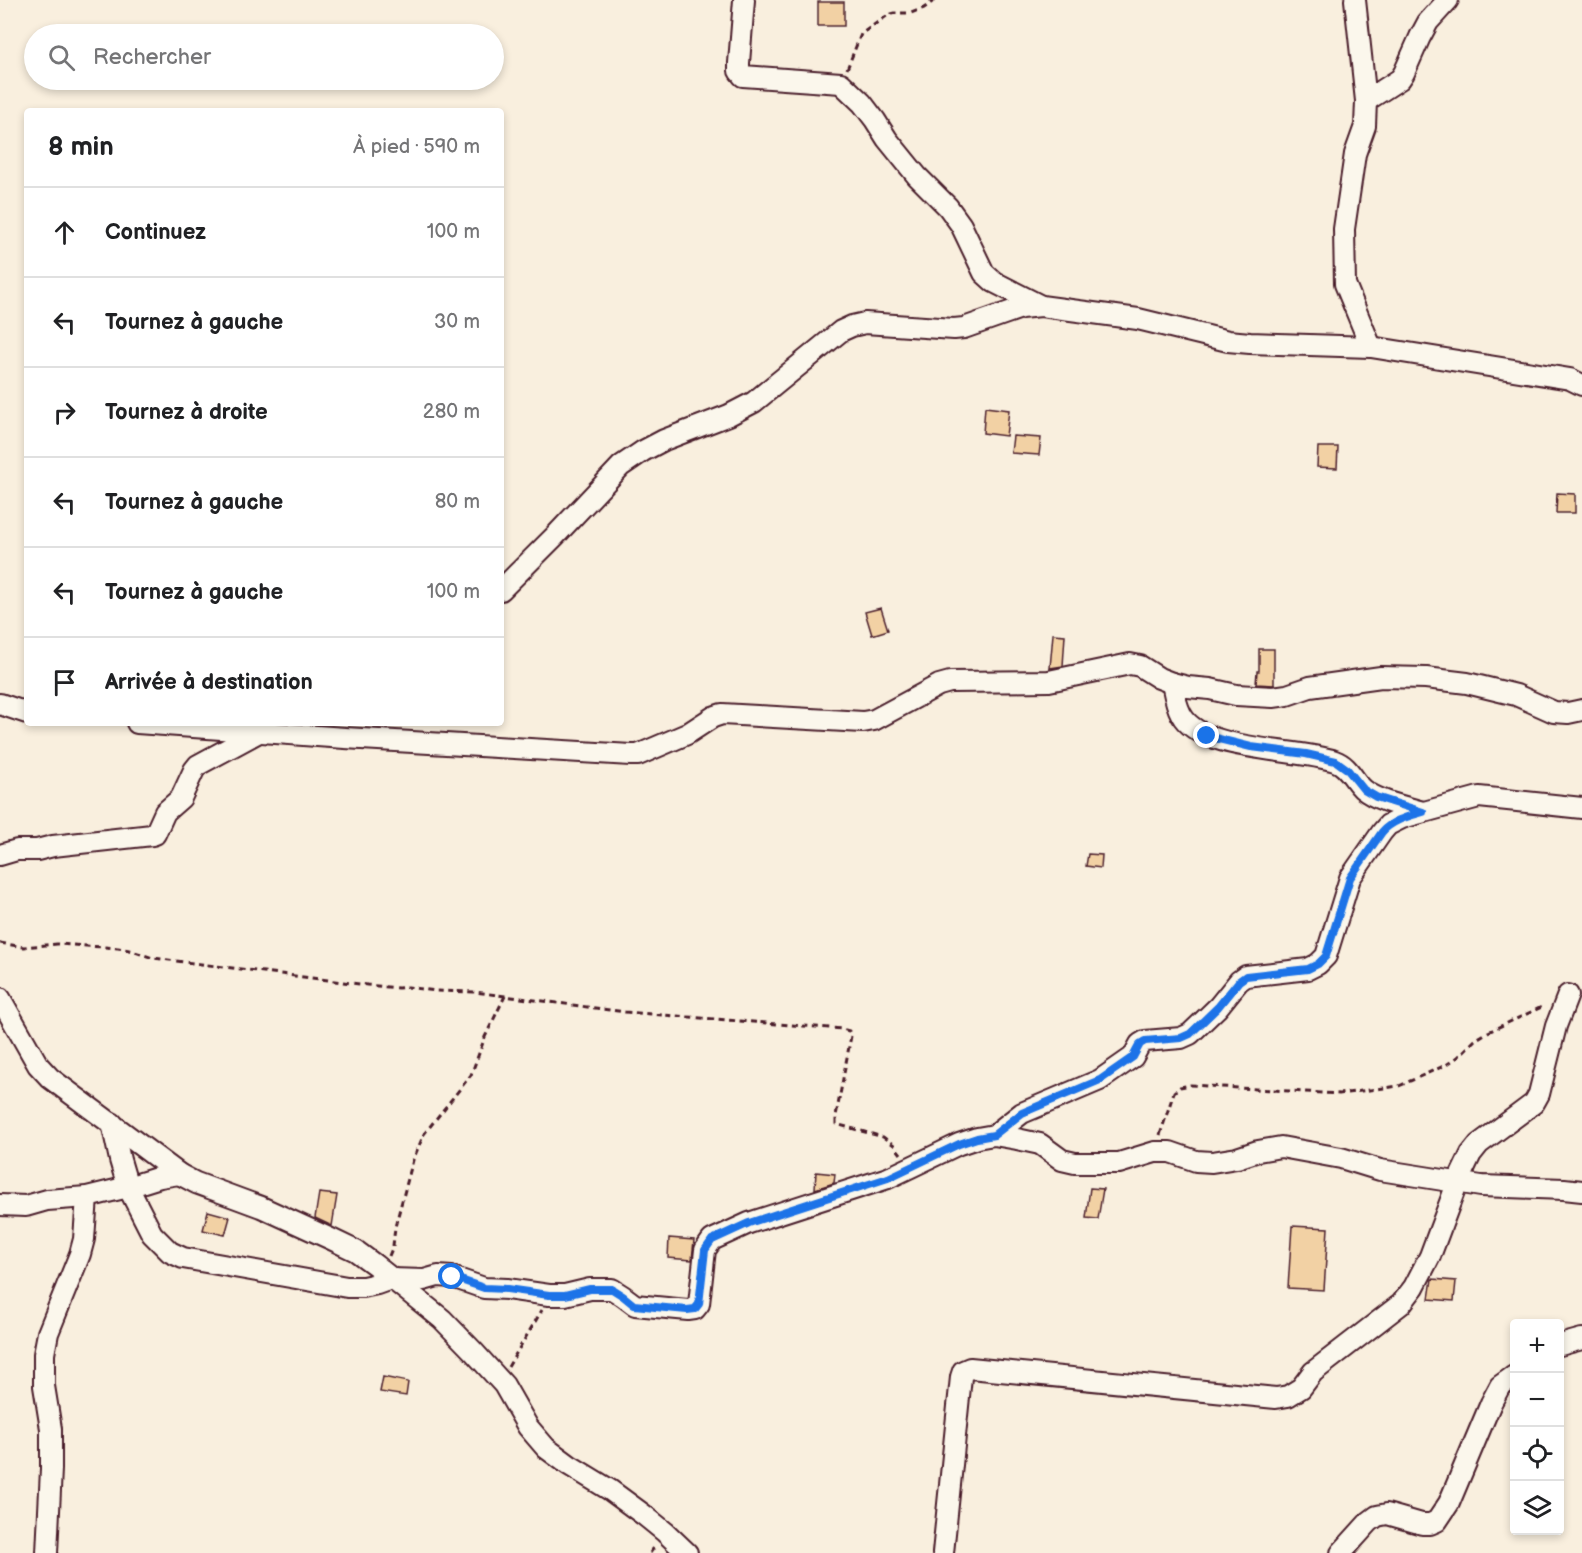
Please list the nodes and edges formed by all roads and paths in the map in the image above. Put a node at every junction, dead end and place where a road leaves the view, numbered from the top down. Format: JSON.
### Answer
{"nodes":[{"id":1,"x":744,"y":0,"type":"edge"},
{"id":2,"x":935,"y":0,"type":"edge"},
{"id":3,"x":1355,"y":0,"type":"edge"},
{"id":4,"x":1448,"y":0,"type":"edge"},
{"id":5,"x":841,"y":83,"type":"junction"},
{"id":6,"x":1366,"y":101,"type":"junction"},
{"id":7,"x":1041,"y":306,"type":"junction"},
{"id":8,"x":1371,"y":347,"type":"junction"},
{"id":9,"x":1582,"y":385,"type":"edge"},
{"id":10,"x":504,"y":587,"type":"edge"},
{"id":11,"x":1172,"y":683,"type":"junction"},
{"id":12,"x":0,"y":704,"type":"edge"},
{"id":13,"x":1582,"y":710,"type":"edge"},
{"id":14,"x":24,"y":712,"type":"edge"},
{"id":15,"x":178,"y":726,"type":"edge"},
{"id":16,"x":350,"y":730,"type":"edge"},
{"id":17,"x":259,"y":732,"type":"junction"},
{"id":18,"x":1582,"y":808,"type":"edge"},
{"id":19,"x":1423,"y":812,"type":"junction"},
{"id":20,"x":0,"y":855,"type":"edge"},
{"id":21,"x":0,"y":943,"type":"edge"},
{"id":22,"x":1568,"y":995,"type":"joint"},
{"id":23,"x":505,"y":996,"type":"junction"},
{"id":24,"x":0,"y":998,"type":"edge"},
{"id":25,"x":112,"y":1123,"type":"junction"},
{"id":26,"x":994,"y":1135,"type":"junction"},
{"id":27,"x":1155,"y":1152,"type":"junction"},
{"id":28,"x":911,"y":1167,"type":"junction"},
{"id":29,"x":178,"y":1174,"type":"junction"},
{"id":30,"x":1458,"y":1181,"type":"junction"},
{"id":31,"x":128,"y":1187,"type":"junction"},
{"id":32,"x":1582,"y":1191,"type":"edge"},
{"id":33,"x":87,"y":1197,"type":"junction"},
{"id":34,"x":0,"y":1205,"type":"edge"},
{"id":35,"x":375,"y":1265,"type":"junction"},
{"id":36,"x":391,"y":1279,"type":"junction"},
{"id":37,"x":549,"y":1295,"type":"junction"},
{"id":38,"x":1582,"y":1339,"type":"edge"},
{"id":39,"x":1564,"y":1344,"type":"edge"},
{"id":40,"x":1510,"y":1379,"type":"edge"},
{"id":41,"x":504,"y":1385,"type":"junction"},
{"id":42,"x":47,"y":1553,"type":"edge"},
{"id":43,"x":687,"y":1553,"type":"edge"},
{"id":44,"x":943,"y":1553,"type":"edge"},
{"id":45,"x":1341,"y":1553,"type":"edge"}],
"edges":[{"from":1,"to":5,"type":"street"},
{"from":2,"to":5,"type":"path"},
{"from":3,"to":6,"type":"street"},
{"from":4,"to":6,"type":"street"},
{"from":5,"to":7,"type":"street"},
{"from":6,"to":8,"type":"street"},
{"from":7,"to":8,"type":"street"},
{"from":7,"to":10,"type":"street"},
{"from":8,"to":9,"type":"street"},
{"from":11,"to":13,"type":"street"},
{"from":11,"to":16,"type":"street"},
{"from":11,"to":19,"type":"street"},
{"from":12,"to":14,"type":"street"},
{"from":15,"to":17,"type":"street"},
{"from":16,"to":17,"type":"street"},
{"from":17,"to":20,"type":"street"},
{"from":18,"to":19,"type":"street"},
{"from":19,"to":26,"type":"street"},
{"from":21,"to":23,"type":"path"},
{"from":22,"to":27,"type":"path"},
{"from":22,"to":30,"type":"street"},
{"from":23,"to":28,"type":"path"},
{"from":23,"to":35,"type":"path"},
{"from":24,"to":25,"type":"street"},
{"from":25,"to":29,"type":"street"},
{"from":25,"to":31,"type":"street"},
{"from":26,"to":27,"type":"street"},
{"from":26,"to":28,"type":"street"},
{"from":27,"to":30,"type":"street"},
{"from":28,"to":37,"type":"street"},
{"from":29,"to":31,"type":"street"},
{"from":29,"to":35,"type":"street"},
{"from":30,"to":32,"type":"street"},
{"from":30,"to":44,"type":"street"},
{"from":31,"to":33,"type":"street"},
{"from":31,"to":36,"type":"street"},
{"from":33,"to":34,"type":"street"},
{"from":33,"to":42,"type":"street"},
{"from":35,"to":36,"type":"street"},
{"from":36,"to":37,"type":"street"},
{"from":36,"to":41,"type":"street"},
{"from":37,"to":41,"type":"path"},
{"from":38,"to":39,"type":"street"},
{"from":40,"to":45,"type":"street"},
{"from":41,"to":43,"type":"street"}]}
